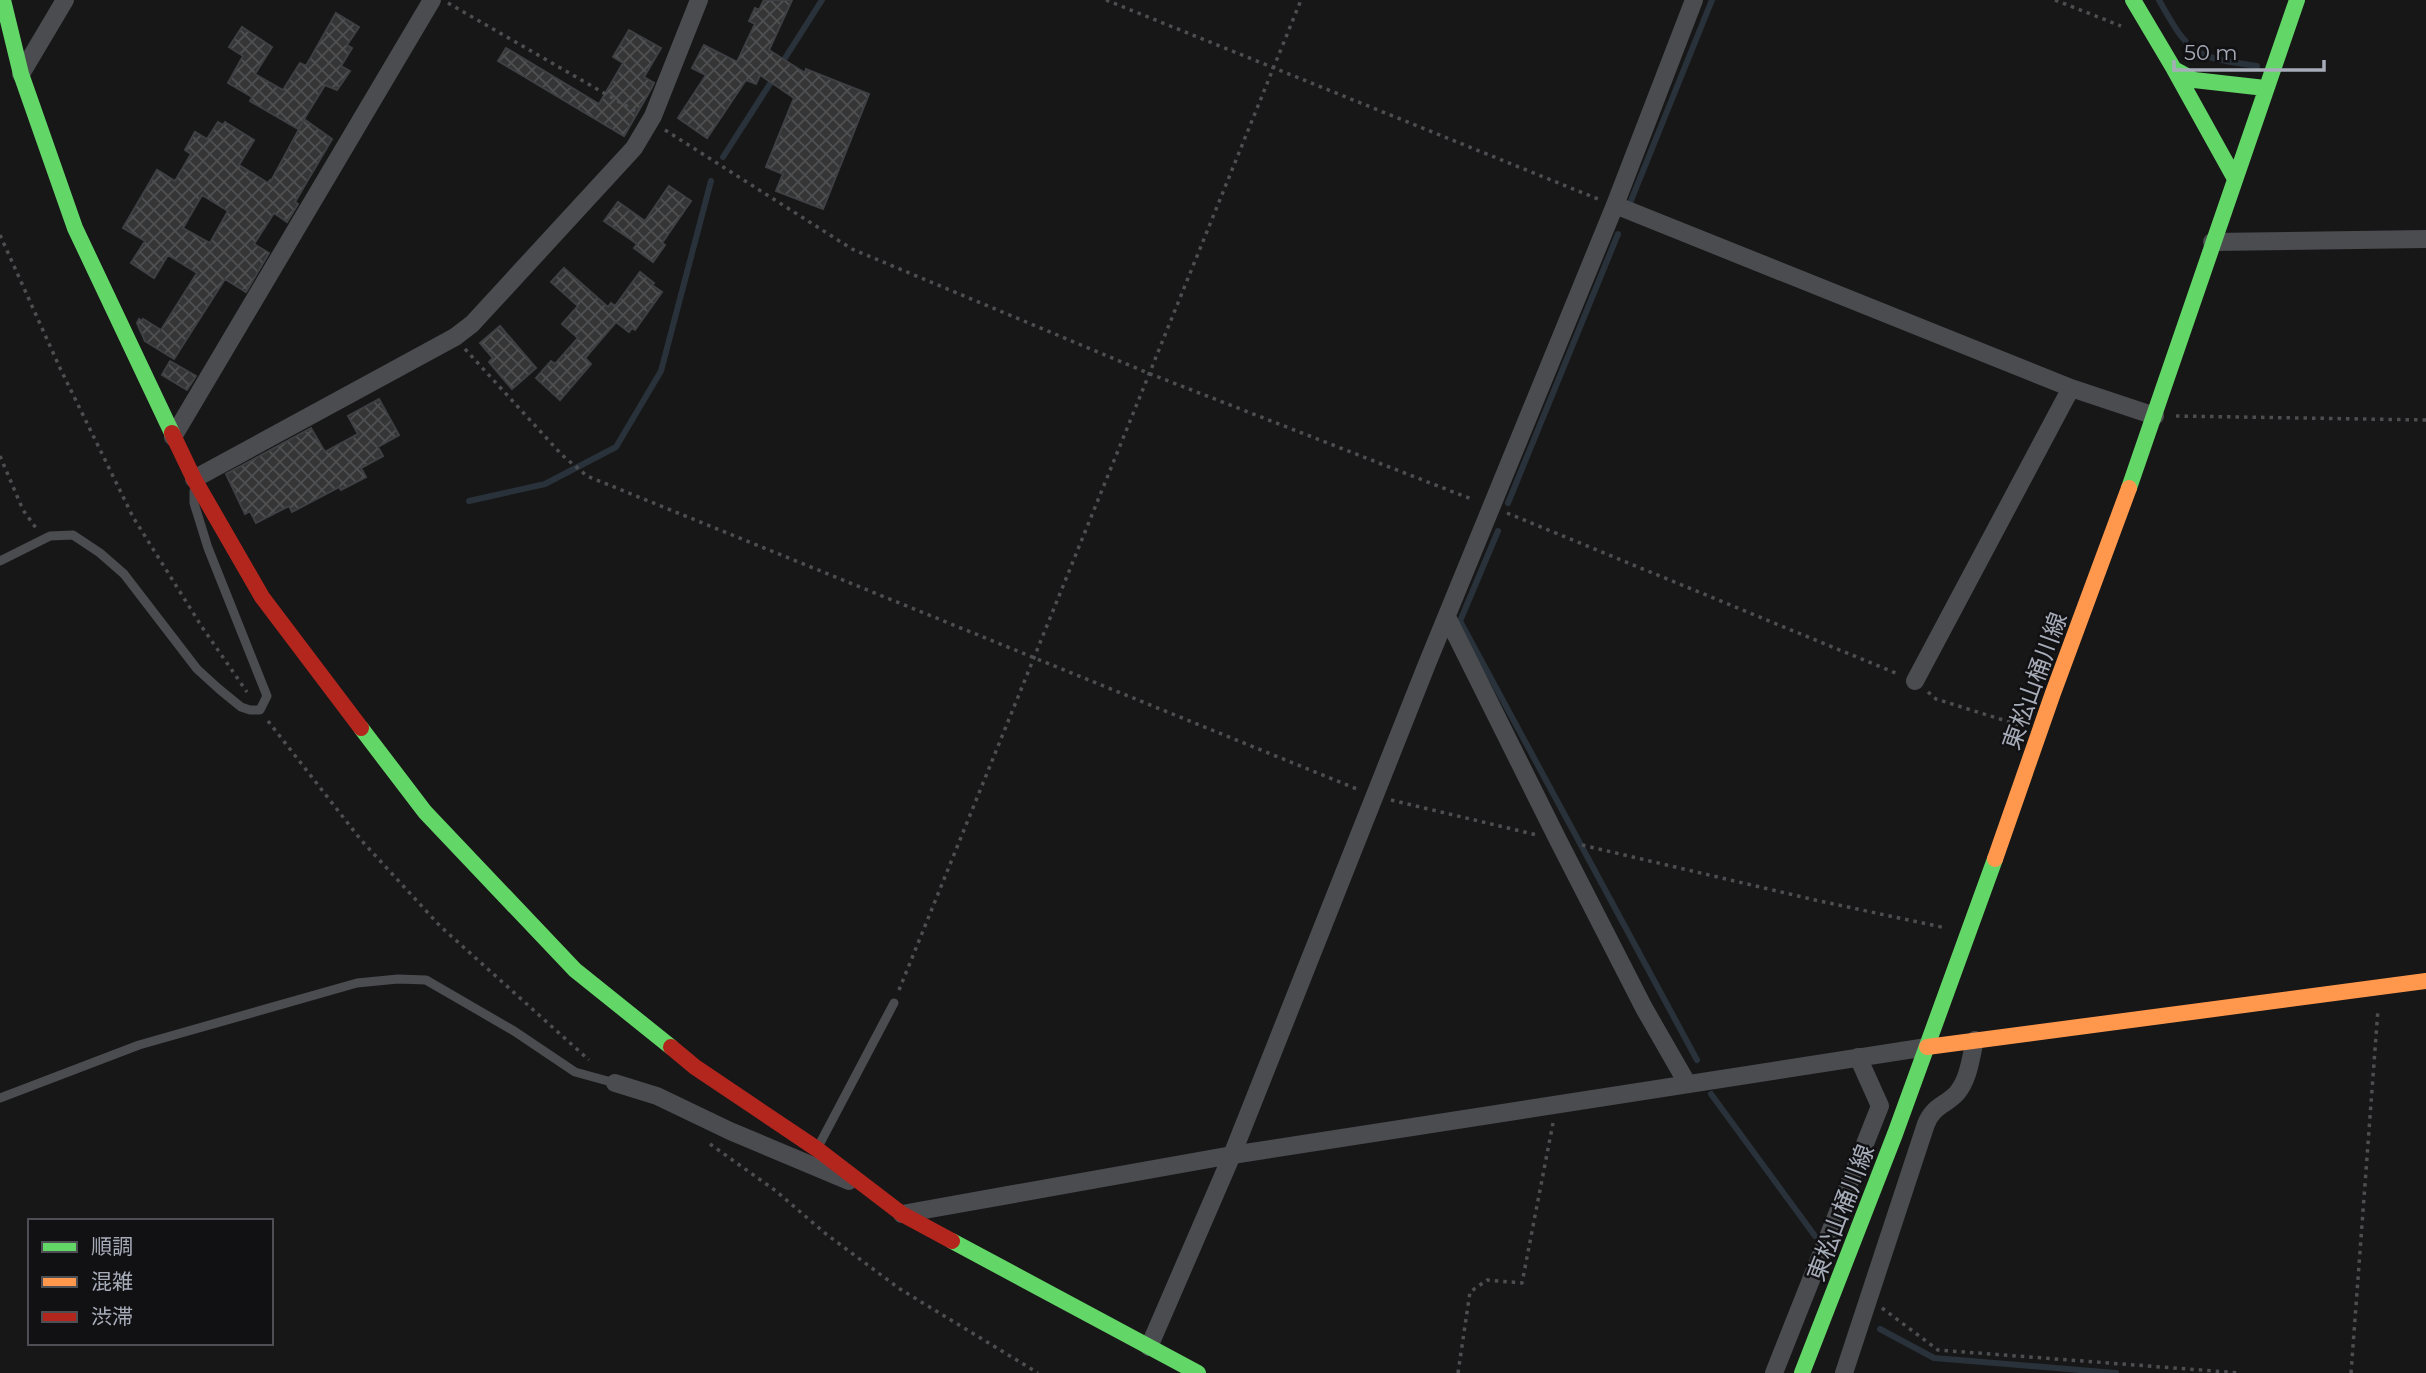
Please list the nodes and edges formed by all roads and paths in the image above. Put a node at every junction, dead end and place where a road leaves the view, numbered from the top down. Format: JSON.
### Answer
{"nodes":[{"id":1,"x":3,"y":0,"type":"edge"},
{"id":2,"x":65,"y":0,"type":"edge"},
{"id":3,"x":432,"y":0,"type":"edge"},
{"id":4,"x":443,"y":0,"type":"edge"},
{"id":5,"x":699,"y":0,"type":"edge"},
{"id":6,"x":1107,"y":0,"type":"edge"},
{"id":7,"x":1301,"y":0,"type":"edge"},
{"id":8,"x":1694,"y":0,"type":"edge"},
{"id":9,"x":2055,"y":0,"type":"edge"},
{"id":10,"x":2133,"y":0,"type":"edge"},
{"id":11,"x":2297,"y":0,"type":"edge"},
{"id":12,"x":2154,"y":38,"type":"junction"},
{"id":13,"x":1273,"y":68,"type":"junction"},
{"id":14,"x":2174,"y":69,"type":"junction"},
{"id":15,"x":21,"y":74,"type":"junction"},
{"id":16,"x":2264,"y":88,"type":"junction"},
{"id":17,"x":650,"y":120,"type":"junction"},
{"id":18,"x":2234,"y":177,"type":"junction"},
{"id":19,"x":1615,"y":205,"type":"junction"},
{"id":20,"x":0,"y":235,"type":"edge"},
{"id":21,"x":2426,"y":239,"type":"edge"},
{"id":22,"x":2212,"y":242,"type":"junction"},
{"id":23,"x":455,"y":337,"type":"junction"},
{"id":24,"x":1148,"y":373,"type":"junction"},
{"id":25,"x":2071,"y":388,"type":"junction"},
{"id":26,"x":2155,"y":416,"type":"junction"},
{"id":27,"x":2426,"y":420,"type":"edge"},
{"id":28,"x":173,"y":438,"type":"junction"},
{"id":29,"x":0,"y":456,"type":"edge"},
{"id":30,"x":194,"y":479,"type":"junction"},
{"id":31,"x":1491,"y":507,"type":"junction"},
{"id":32,"x":50,"y":536,"type":"junction"},
{"id":33,"x":0,"y":561,"type":"edge"},
{"id":34,"x":1447,"y":617,"type":"junction"},
{"id":35,"x":1033,"y":658,"type":"junction"},
{"id":36,"x":1915,"y":681,"type":"junction"},
{"id":37,"x":260,"y":710,"type":"junction"},
{"id":38,"x":2039,"y":732,"type":"junction"},
{"id":39,"x":1375,"y":796,"type":"junction"},
{"id":40,"x":1558,"y":840,"type":"junction"},
{"id":41,"x":1970,"y":933,"type":"junction"},
{"id":42,"x":2426,"y":981,"type":"edge"},
{"id":43,"x":2380,"y":987,"type":"junction"},
{"id":44,"x":894,"y":1003,"type":"joint"},
{"id":45,"x":1975,"y":1040,"type":"junction"},
{"id":46,"x":1927,"y":1047,"type":"junction"},
{"id":47,"x":1858,"y":1057,"type":"junction"},
{"id":48,"x":615,"y":1083,"type":"junction"},
{"id":49,"x":1687,"y":1083,"type":"junction"},
{"id":50,"x":0,"y":1098,"type":"edge"},
{"id":51,"x":1557,"y":1104,"type":"junction"},
{"id":52,"x":707,"y":1142,"type":"dead end"},
{"id":53,"x":817,"y":1149,"type":"junction"},
{"id":54,"x":1232,"y":1156,"type":"junction"},
{"id":55,"x":872,"y":1191,"type":"junction"},
{"id":56,"x":902,"y":1214,"type":"junction"},
{"id":57,"x":1868,"y":1297,"type":"junction"},
{"id":58,"x":1149,"y":1347,"type":"junction"},
{"id":59,"x":1038,"y":1373,"type":"edge"},
{"id":60,"x":1198,"y":1373,"type":"edge"},
{"id":61,"x":1458,"y":1373,"type":"edge"},
{"id":62,"x":1774,"y":1373,"type":"edge"},
{"id":63,"x":1802,"y":1373,"type":"edge"},
{"id":64,"x":1844,"y":1373,"type":"edge"},
{"id":65,"x":2240,"y":1373,"type":"edge"},
{"id":66,"x":2351,"y":1373,"type":"edge"}],
"edges":[{"from":1,"to":15,"type":"street"},
{"from":2,"to":15,"type":"street"},
{"from":3,"to":28,"type":"street"},
{"from":4,"to":17,"type":"path"},
{"from":5,"to":17,"type":"street"},
{"from":6,"to":13,"type":"path"},
{"from":7,"to":13,"type":"path"},
{"from":8,"to":19,"type":"street"},
{"from":9,"to":12,"type":"path"},
{"from":10,"to":12,"type":"street"},
{"from":11,"to":16,"type":"street","name":"東松山桶川線"},
{"from":12,"to":14,"type":"street"},
{"from":13,"to":19,"type":"path"},
{"from":13,"to":24,"type":"path"},
{"from":14,"to":16,"type":"street"},
{"from":14,"to":18,"type":"street"},
{"from":15,"to":28,"type":"street"},
{"from":16,"to":18,"type":"street","name":"東松山桶川線"},
{"from":17,"to":23,"type":"street"},
{"from":17,"to":24,"type":"path"},
{"from":18,"to":22,"type":"street","name":"東松山桶川線"},
{"from":19,"to":25,"type":"street"},
{"from":19,"to":31,"type":"street"},
{"from":20,"to":37,"type":"path"},
{"from":21,"to":22,"type":"street"},
{"from":22,"to":26,"type":"street","name":"東松山桶川線"},
{"from":23,"to":30,"type":"street"},
{"from":23,"to":35,"type":"path"},
{"from":24,"to":31,"type":"path"},
{"from":24,"to":35,"type":"path"},
{"from":25,"to":26,"type":"street"},
{"from":25,"to":36,"type":"street"},
{"from":26,"to":27,"type":"path"},
{"from":26,"to":38,"type":"street","name":"東松山桶川線"},
{"from":28,"to":30,"type":"street"},
{"from":29,"to":32,"type":"path"},
{"from":30,"to":37,"type":"lane"},
{"from":30,"to":53,"type":"street"},
{"from":31,"to":34,"type":"street"},
{"from":31,"to":36,"type":"path"},
{"from":32,"to":33,"type":"lane"},
{"from":32,"to":37,"type":"lane"},
{"from":34,"to":39,"type":"street"},
{"from":34,"to":40,"type":"street"},
{"from":35,"to":39,"type":"path"},
{"from":35,"to":44,"type":"path"},
{"from":36,"to":38,"type":"path"},
{"from":37,"to":48,"type":"path"},
{"from":38,"to":41,"type":"street","name":"東松山桶川線"},
{"from":39,"to":40,"type":"path"},
{"from":39,"to":54,"type":"street"},
{"from":40,"to":41,"type":"path"},
{"from":40,"to":49,"type":"street"},
{"from":41,"to":46,"type":"street","name":"東松山桶川線"},
{"from":42,"to":43,"type":"street"},
{"from":43,"to":45,"type":"street"},
{"from":43,"to":66,"type":"path"},
{"from":44,"to":53,"type":"lane"},
{"from":45,"to":46,"type":"street"},
{"from":45,"to":57,"type":"street"},
{"from":46,"to":47,"type":"street"},
{"from":46,"to":63,"type":"street","name":"東松山桶川線"},
{"from":47,"to":49,"type":"street"},
{"from":47,"to":62,"type":"street"},
{"from":48,"to":50,"type":"lane"},
{"from":48,"to":55,"type":"street"},
{"from":49,"to":51,"type":"street"},
{"from":51,"to":54,"type":"street"},
{"from":51,"to":61,"type":"path"},
{"from":52,"to":59,"type":"path"},
{"from":53,"to":55,"type":"street"},
{"from":54,"to":56,"type":"street"},
{"from":54,"to":58,"type":"street"},
{"from":55,"to":56,"type":"street"},
{"from":56,"to":58,"type":"street"},
{"from":57,"to":64,"type":"street"},
{"from":57,"to":65,"type":"path"},
{"from":58,"to":60,"type":"street"}]}
